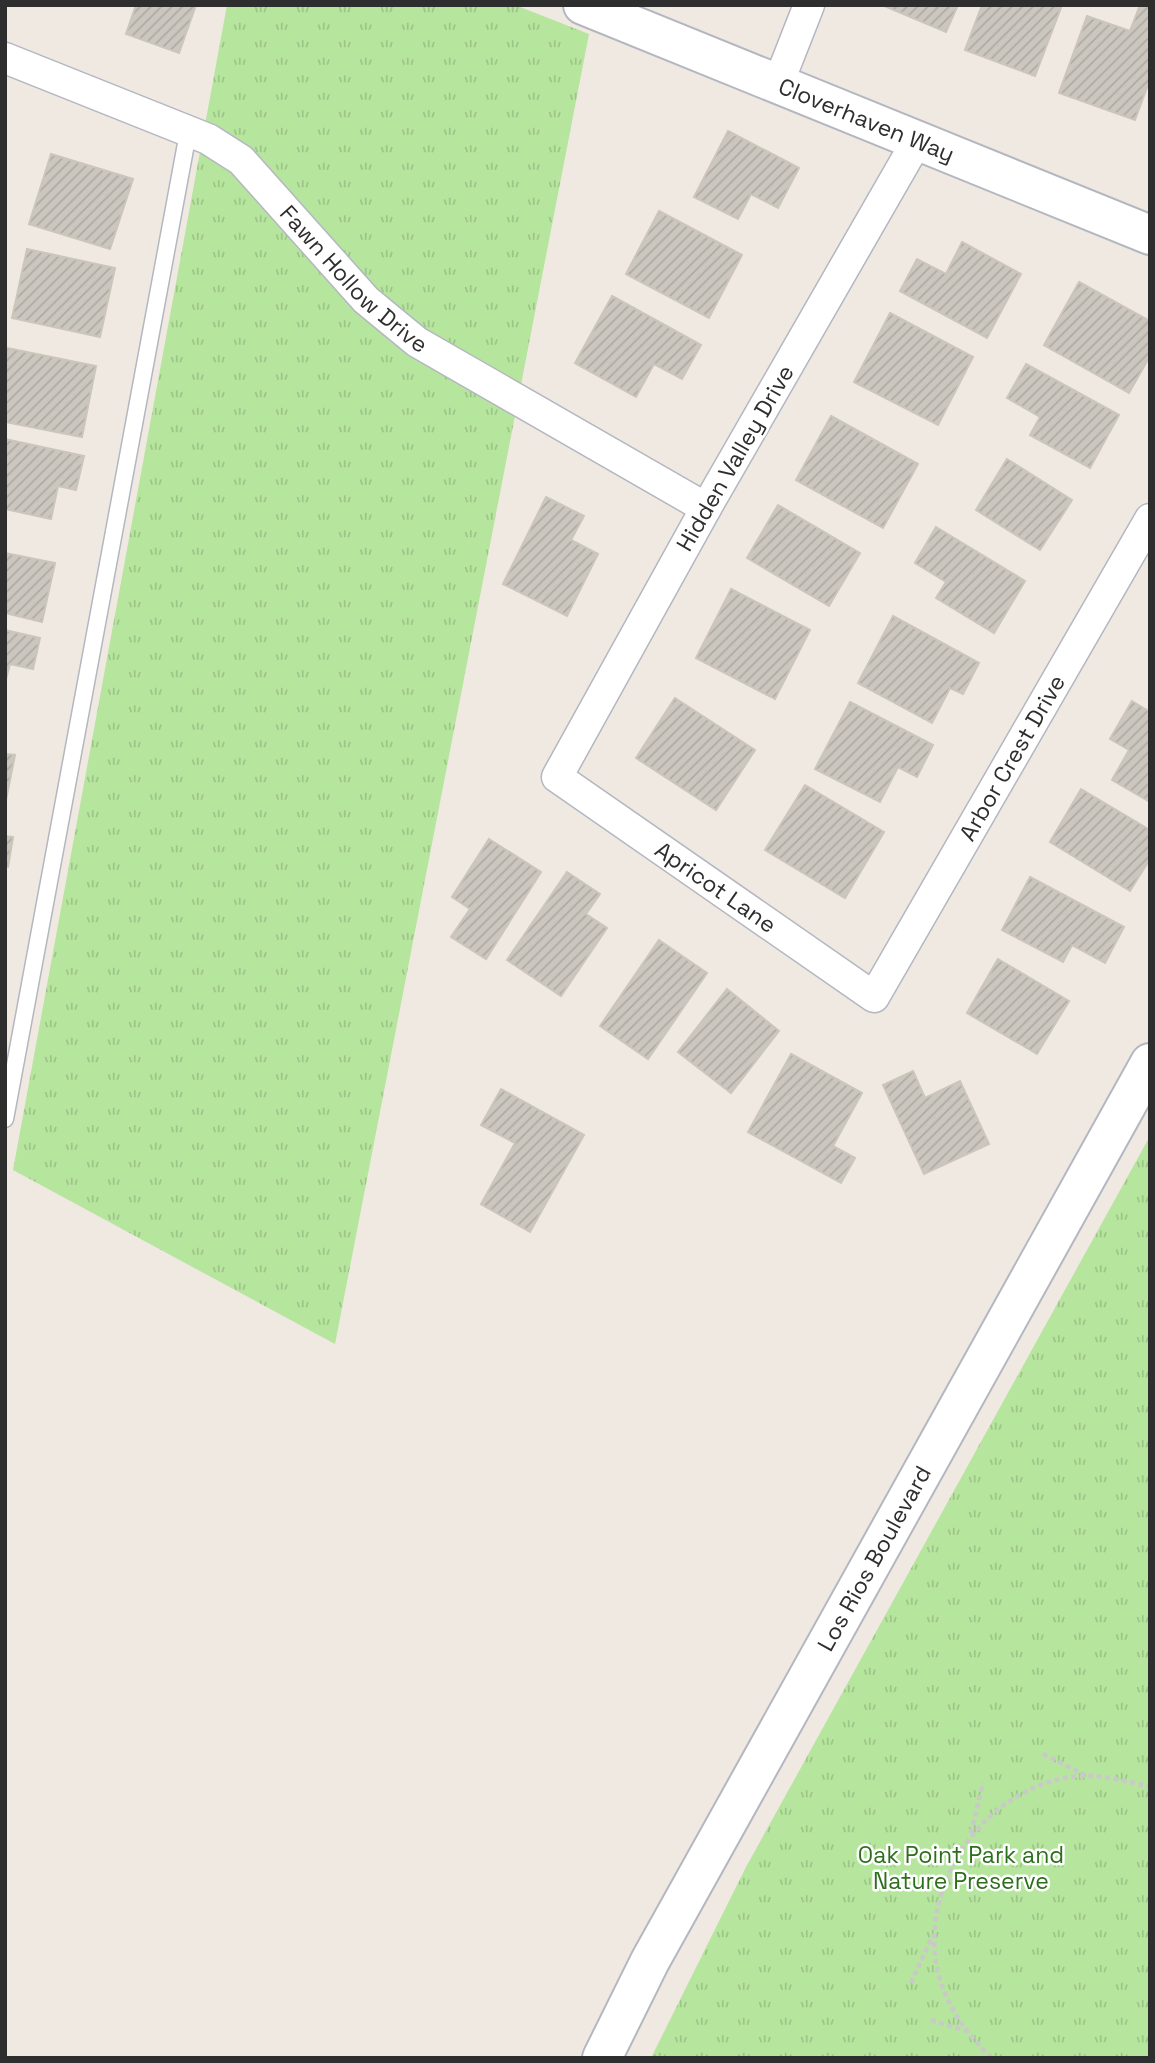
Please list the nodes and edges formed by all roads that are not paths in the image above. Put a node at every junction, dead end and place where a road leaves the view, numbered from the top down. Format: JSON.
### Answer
{"nodes":[{"id":1,"x":583,"y":5,"type":"edge"},
{"id":2,"x":810,"y":5,"type":"edge"},
{"id":3,"x":6,"y":62,"type":"edge"},
{"id":4,"x":778,"y":84,"type":"junction"},
{"id":5,"x":188,"y":133,"type":"junction"},
{"id":6,"x":917,"y":141,"type":"junction"},
{"id":7,"x":1150,"y":235,"type":"edge"},
{"id":8,"x":706,"y":508,"type":"junction"},
{"id":9,"x":1150,"y":519,"type":"edge"},
{"id":10,"x":557,"y":777,"type":"joint"},
{"id":11,"x":874,"y":997,"type":"joint"},
{"id":12,"x":1150,"y":1063,"type":"edge"},
{"id":13,"x":5,"y":1119,"type":"edge"},
{"id":14,"x":602,"y":2058,"type":"edge"}],
"edges":[{"from":1,"to":4,"type":"street","name":"Cloverhaven Way"},
{"from":2,"to":4,"type":"street"},
{"from":3,"to":5,"type":"street","name":"Fawn Hollow Drive"},
{"from":4,"to":6,"type":"street","name":"Cloverhaven Way"},
{"from":5,"to":8,"type":"street","name":"Fawn Hollow Drive"},
{"from":5,"to":13,"type":"lane"},
{"from":6,"to":7,"type":"street","name":"Cloverhaven Way"},
{"from":6,"to":8,"type":"street","name":"Hidden Valley Drive"},
{"from":8,"to":10,"type":"street","name":"Hidden Valley Drive"},
{"from":9,"to":11,"type":"street","name":"Arbor Crest Drive"},
{"from":10,"to":11,"type":"street","name":"Apricot Lane"},
{"from":12,"to":14,"type":"street","name":"Los Rios Boulevard"}]}
